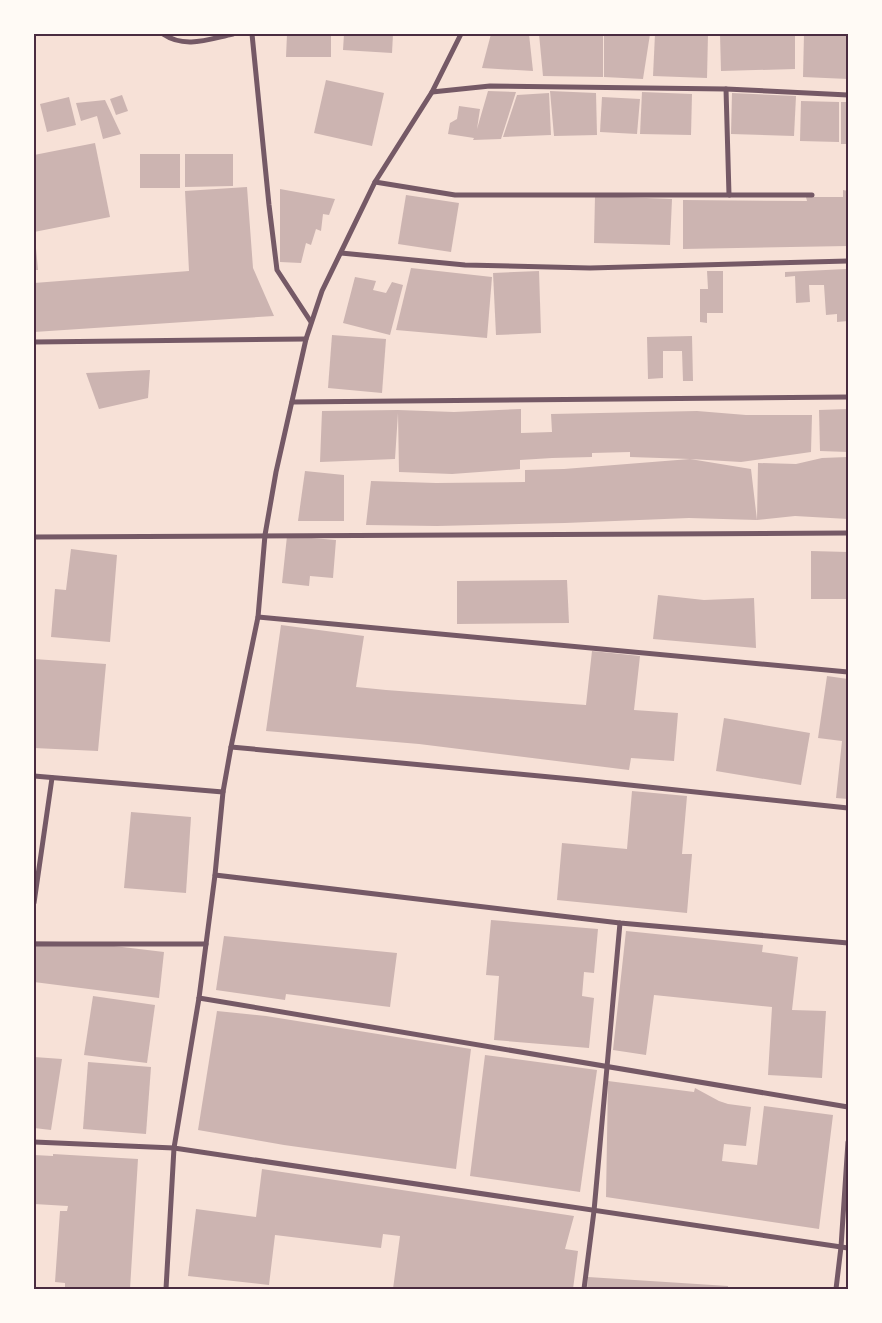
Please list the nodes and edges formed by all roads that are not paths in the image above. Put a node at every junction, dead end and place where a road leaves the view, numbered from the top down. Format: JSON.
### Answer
{"nodes":[{"id":1,"x":163,"y":34,"type":"edge"},
{"id":2,"x":233,"y":34,"type":"edge"},
{"id":3,"x":252,"y":34,"type":"edge"},
{"id":4,"x":462,"y":34,"type":"edge"},
{"id":5,"x":726,"y":89,"type":"junction"},
{"id":6,"x":432,"y":92,"type":"junction"},
{"id":7,"x":848,"y":95,"type":"edge"},
{"id":8,"x":375,"y":182,"type":"junction"},
{"id":9,"x":812,"y":194,"type":"dead end"},
{"id":10,"x":729,"y":195,"type":"junction"},
{"id":11,"x":341,"y":253,"type":"junction"},
{"id":12,"x":848,"y":261,"type":"edge"},
{"id":13,"x":312,"y":322,"type":"junction"},
{"id":14,"x":306,"y":339,"type":"junction"},
{"id":15,"x":34,"y":342,"type":"edge"},
{"id":16,"x":848,"y":398,"type":"edge"},
{"id":17,"x":292,"y":402,"type":"junction"},
{"id":18,"x":848,"y":533,"type":"edge"},
{"id":19,"x":265,"y":535,"type":"junction"},
{"id":20,"x":34,"y":537,"type":"edge"},
{"id":21,"x":258,"y":617,"type":"junction"},
{"id":22,"x":848,"y":672,"type":"edge"},
{"id":23,"x":231,"y":747,"type":"junction"},
{"id":24,"x":34,"y":776,"type":"edge"},
{"id":25,"x":52,"y":778,"type":"junction"},
{"id":26,"x":223,"y":792,"type":"junction"},
{"id":27,"x":848,"y":808,"type":"edge"},
{"id":28,"x":215,"y":875,"type":"junction"},
{"id":29,"x":34,"y":903,"type":"edge"},
{"id":30,"x":620,"y":923,"type":"junction"},
{"id":31,"x":848,"y":943,"type":"edge"},
{"id":32,"x":34,"y":944,"type":"edge"},
{"id":33,"x":206,"y":944,"type":"junction"},
{"id":34,"x":199,"y":998,"type":"junction"},
{"id":35,"x":608,"y":1066,"type":"junction"},
{"id":36,"x":848,"y":1107,"type":"edge"},
{"id":37,"x":34,"y":1142,"type":"edge"},
{"id":38,"x":848,"y":1142,"type":"edge"},
{"id":39,"x":174,"y":1148,"type":"junction"},
{"id":40,"x":594,"y":1211,"type":"junction"},
{"id":41,"x":841,"y":1247,"type":"junction"},
{"id":42,"x":848,"y":1248,"type":"edge"},
{"id":43,"x":166,"y":1289,"type":"edge"},
{"id":44,"x":584,"y":1289,"type":"edge"},
{"id":45,"x":836,"y":1289,"type":"edge"}],
"edges":[{"from":1,"to":2,"type":"street"},
{"from":3,"to":13,"type":"street"},
{"from":4,"to":6,"type":"street"},
{"from":5,"to":6,"type":"street"},
{"from":5,"to":7,"type":"street"},
{"from":5,"to":10,"type":"street"},
{"from":6,"to":8,"type":"street"},
{"from":8,"to":10,"type":"street"},
{"from":8,"to":11,"type":"street"},
{"from":9,"to":10,"type":"street"},
{"from":11,"to":12,"type":"street"},
{"from":11,"to":13,"type":"street"},
{"from":13,"to":14,"type":"street"},
{"from":14,"to":15,"type":"street"},
{"from":14,"to":17,"type":"street"},
{"from":16,"to":17,"type":"street"},
{"from":17,"to":19,"type":"street"},
{"from":18,"to":19,"type":"street"},
{"from":19,"to":20,"type":"street"},
{"from":19,"to":21,"type":"street"},
{"from":21,"to":22,"type":"street"},
{"from":21,"to":23,"type":"street"},
{"from":23,"to":26,"type":"street"},
{"from":23,"to":27,"type":"street"},
{"from":24,"to":25,"type":"street"},
{"from":25,"to":26,"type":"street"},
{"from":25,"to":29,"type":"street"},
{"from":26,"to":28,"type":"street"},
{"from":28,"to":30,"type":"street"},
{"from":28,"to":33,"type":"street"},
{"from":30,"to":31,"type":"street"},
{"from":30,"to":35,"type":"street"},
{"from":32,"to":33,"type":"street"},
{"from":33,"to":34,"type":"street"},
{"from":34,"to":35,"type":"street"},
{"from":34,"to":39,"type":"street"},
{"from":35,"to":36,"type":"street"},
{"from":35,"to":40,"type":"street"},
{"from":37,"to":39,"type":"street"},
{"from":38,"to":41,"type":"street"},
{"from":39,"to":40,"type":"street"},
{"from":39,"to":43,"type":"street"},
{"from":40,"to":41,"type":"street"},
{"from":40,"to":44,"type":"street"},
{"from":41,"to":42,"type":"street"},
{"from":41,"to":45,"type":"street"}]}
